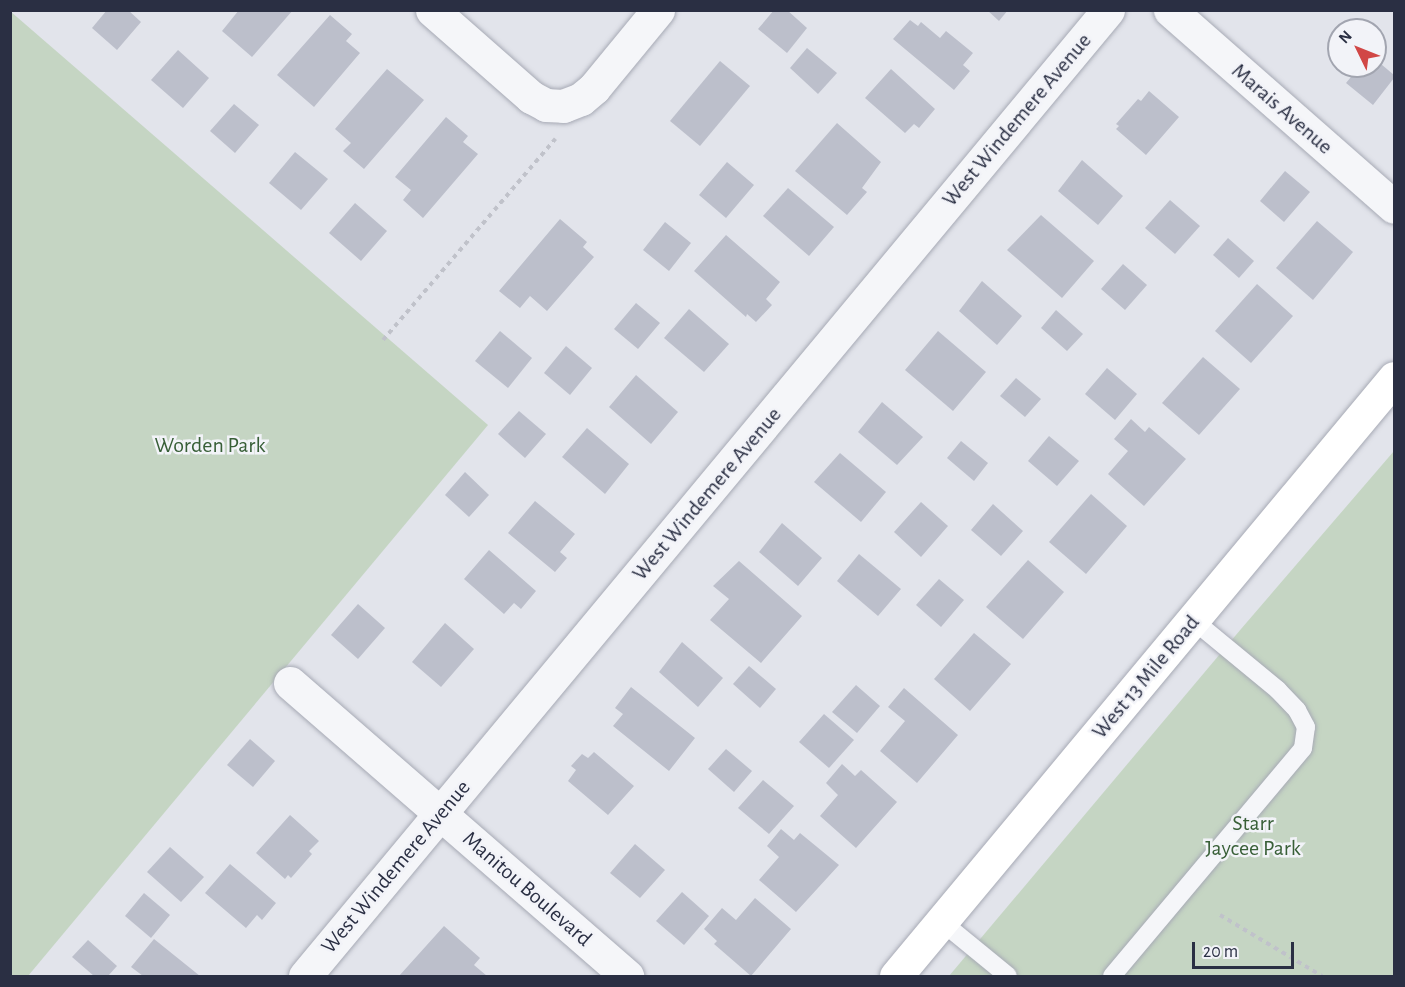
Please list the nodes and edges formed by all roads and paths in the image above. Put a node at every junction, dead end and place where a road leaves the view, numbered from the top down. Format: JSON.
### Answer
{"nodes":[{"id":1,"x":432,"y":10,"type":"edge"},
{"id":2,"x":658,"y":10,"type":"edge"},
{"id":3,"x":1108,"y":10,"type":"edge"},
{"id":4,"x":1170,"y":10,"type":"edge"},
{"id":5,"x":556,"y":139,"type":"dead end"},
{"id":6,"x":1395,"y":207,"type":"edge"},
{"id":7,"x":382,"y":340,"type":"dead end"},
{"id":8,"x":1395,"y":378,"type":"edge"},
{"id":9,"x":1193,"y":620,"type":"junction"},
{"id":10,"x":290,"y":683,"type":"dead end"},
{"id":11,"x":441,"y":814,"type":"junction"},
{"id":12,"x":1220,"y":915,"type":"dead end"},
{"id":13,"x":942,"y":922,"type":"junction"},
{"id":14,"x":305,"y":976,"type":"edge"},
{"id":15,"x":627,"y":976,"type":"edge"},
{"id":16,"x":896,"y":976,"type":"edge"},
{"id":17,"x":1008,"y":976,"type":"edge"},
{"id":18,"x":1112,"y":976,"type":"edge"},
{"id":19,"x":1322,"y":976,"type":"edge"}],
"edges":[{"from":1,"to":2,"type":"street"},
{"from":3,"to":11,"type":"street","name":"West Windemere Avenue"},
{"from":4,"to":6,"type":"street","name":"Marais Avenue"},
{"from":5,"to":7,"type":"path"},
{"from":8,"to":9,"type":"main road","name":"West 13 Mile Road"},
{"from":9,"to":13,"type":"main road","name":"West 13 Mile Road"},
{"from":9,"to":18,"type":"lane"},
{"from":10,"to":11,"type":"street","name":"Manitou Boulevard"},
{"from":11,"to":14,"type":"street","name":"West Windemere Avenue"},
{"from":11,"to":15,"type":"street","name":"Manitou Boulevard"},
{"from":12,"to":19,"type":"path"},
{"from":13,"to":16,"type":"main road","name":"West 13 Mile Road"},
{"from":13,"to":17,"type":"lane"}]}
